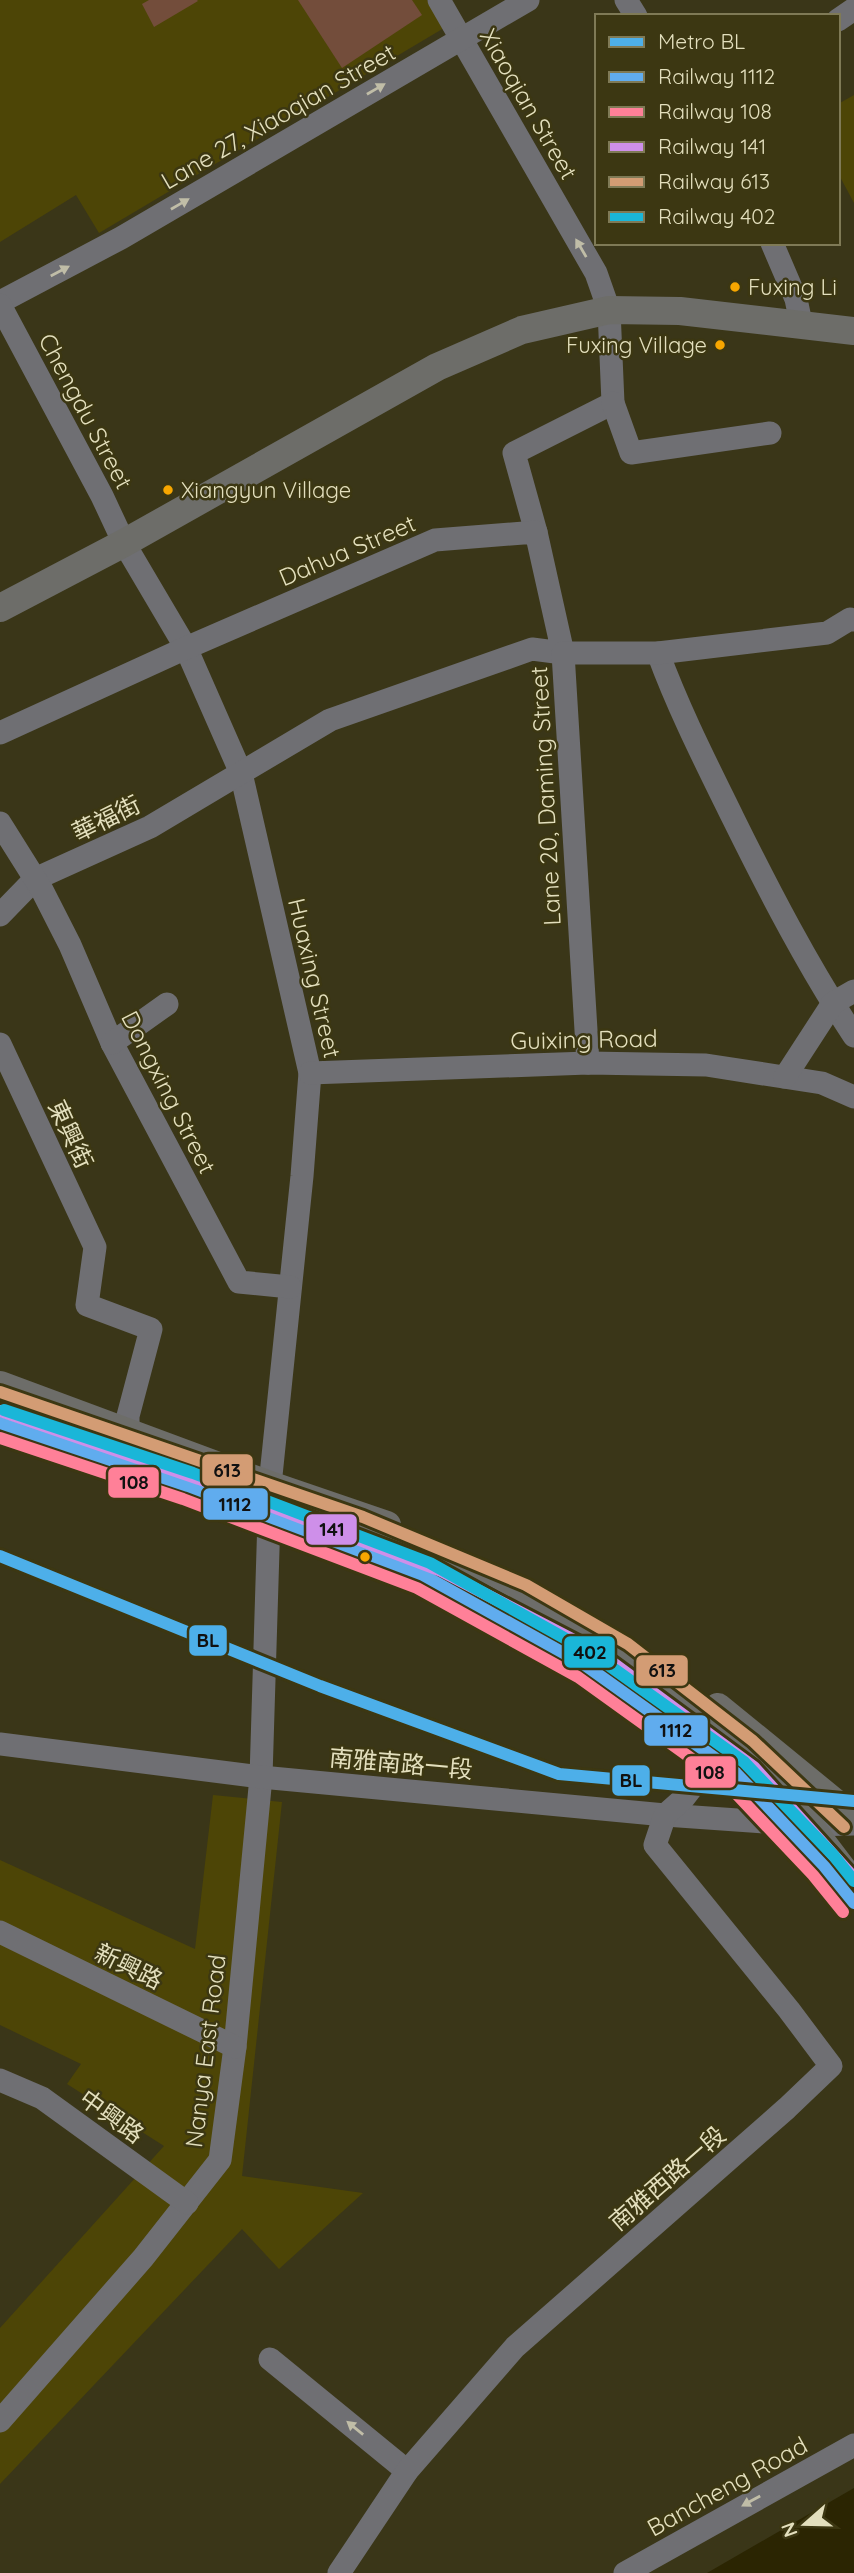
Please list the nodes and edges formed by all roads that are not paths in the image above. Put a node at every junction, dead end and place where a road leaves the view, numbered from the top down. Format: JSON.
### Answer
{"nodes":[{"id":1,"x":439,"y":0,"type":"edge"},
{"id":2,"x":528,"y":0,"type":"edge"},
{"id":3,"x":462,"y":38,"type":"junction"},
{"id":4,"x":773,"y":245,"type":"edge"},
{"id":5,"x":0,"y":304,"type":"edge"},
{"id":6,"x":609,"y":310,"type":"junction"},
{"id":7,"x":801,"y":323,"type":"junction"},
{"id":8,"x":854,"y":331,"type":"edge"},
{"id":9,"x":613,"y":403,"type":"junction"},
{"id":10,"x":770,"y":433,"type":"dead end"},
{"id":11,"x":536,"y":532,"type":"junction"},
{"id":12,"x":124,"y":543,"type":"junction"},
{"id":13,"x":0,"y":608,"type":"edge"},
{"id":14,"x":854,"y":620,"type":"edge"},
{"id":15,"x":186,"y":648,"type":"junction"},
{"id":16,"x":563,"y":653,"type":"junction"},
{"id":17,"x":658,"y":653,"type":"junction"},
{"id":18,"x":0,"y":733,"type":"edge"},
{"id":19,"x":241,"y":773,"type":"junction"},
{"id":20,"x":0,"y":823,"type":"edge"},
{"id":21,"x":35,"y":878,"type":"junction"},
{"id":22,"x":0,"y":915,"type":"edge"},
{"id":23,"x":854,"y":991,"type":"edge"},
{"id":24,"x":833,"y":1003,"type":"junction"},
{"id":25,"x":167,"y":1004,"type":"dead end"},
{"id":26,"x":854,"y":1036,"type":"edge"},
{"id":27,"x":112,"y":1043,"type":"junction"},
{"id":28,"x":0,"y":1044,"type":"edge"},
{"id":29,"x":587,"y":1063,"type":"junction"},
{"id":30,"x":310,"y":1073,"type":"junction"},
{"id":31,"x":785,"y":1077,"type":"junction"},
{"id":32,"x":854,"y":1097,"type":"edge"},
{"id":33,"x":290,"y":1287,"type":"junction"},
{"id":34,"x":0,"y":1385,"type":"edge"},
{"id":35,"x":0,"y":1420,"type":"edge"},
{"id":36,"x":128,"y":1431,"type":"junction"},
{"id":37,"x":270,"y":1500,"type":"junction"},
{"id":38,"x":692,"y":1707,"type":"junction"},
{"id":39,"x":0,"y":1744,"type":"edge"},
{"id":40,"x":261,"y":1777,"type":"junction"},
{"id":41,"x":665,"y":1815,"type":"junction"},
{"id":42,"x":849,"y":1822,"type":"edge"},
{"id":43,"x":809,"y":1825,"type":"junction"},
{"id":44,"x":854,"y":1884,"type":"edge"},
{"id":45,"x":0,"y":1932,"type":"edge"},
{"id":46,"x":235,"y":2047,"type":"junction"},
{"id":47,"x":0,"y":2080,"type":"edge"},
{"id":48,"x":187,"y":2203,"type":"junction"},
{"id":49,"x":270,"y":2359,"type":"dead end"},
{"id":50,"x":0,"y":2421,"type":"edge"},
{"id":51,"x":854,"y":2445,"type":"edge"},
{"id":52,"x":407,"y":2471,"type":"junction"},
{"id":53,"x":339,"y":2573,"type":"edge"},
{"id":54,"x":625,"y":2573,"type":"edge"}],
"edges":[{"from":1,"to":3,"type":"street","name":"Xiaoqian Street"},
{"from":2,"to":3,"type":"street","name":"Lane 27, Xiaoqian Street"},
{"from":5,"to":3,"type":"street","name":"Lane 27, Xiaoqian Street","one_way":true},
{"from":6,"to":3,"type":"street","name":"Xiaoqian Street","one_way":true},
{"from":4,"to":7,"type":"street"},
{"from":5,"to":12,"type":"street","name":"Chengdu Street"},
{"from":6,"to":7,"type":"main road"},
{"from":6,"to":9,"type":"street"},
{"from":6,"to":12,"type":"main road"},
{"from":7,"to":8,"type":"main road"},
{"from":9,"to":10,"type":"street"},
{"from":9,"to":11,"type":"street"},
{"from":11,"to":15,"type":"street","name":"Dahua Street"},
{"from":11,"to":16,"type":"street"},
{"from":12,"to":13,"type":"main road"},
{"from":12,"to":15,"type":"street"},
{"from":14,"to":17,"type":"street","name":"Lane 20, Daming Street"},
{"from":15,"to":18,"type":"street","name":"Dahua Street"},
{"from":15,"to":19,"type":"street","name":"Huaxing Street"},
{"from":16,"to":17,"type":"street","name":"Lane 20, Daming Street"},
{"from":16,"to":19,"type":"street","name":"華福街"},
{"from":16,"to":29,"type":"street","name":"Lane 20, Daming Street"},
{"from":17,"to":24,"type":"street"},
{"from":19,"to":21,"type":"street","name":"華福街"},
{"from":19,"to":30,"type":"street","name":"Huaxing Street"},
{"from":20,"to":21,"type":"street"},
{"from":21,"to":22,"type":"street","name":"華福街"},
{"from":21,"to":27,"type":"street","name":"Dongxing Street"},
{"from":23,"to":24,"type":"street"},
{"from":24,"to":26,"type":"street"},
{"from":24,"to":31,"type":"street"},
{"from":25,"to":27,"type":"street"},
{"from":27,"to":33,"type":"street","name":"Dongxing Street"},
{"from":28,"to":36,"type":"street","name":"東興街"},
{"from":29,"to":30,"type":"street","name":"Guixing Road"},
{"from":29,"to":31,"type":"street","name":"Guixing Road"},
{"from":30,"to":33,"type":"street","name":"Huaxing Street"},
{"from":31,"to":32,"type":"street","name":"Guixing Road"},
{"from":33,"to":37,"type":"street","name":"Huaxing Street"},
{"from":34,"to":36,"type":"main road"},
{"from":35,"to":37,"type":"main road"},
{"from":36,"to":37,"type":"main road"},
{"from":37,"to":38,"type":"main road"},
{"from":37,"to":40,"type":"street","name":"Nanya East Road"},
{"from":37,"to":42,"type":"main road"},
{"from":38,"to":41,"type":"street"},
{"from":38,"to":43,"type":"main road"},
{"from":39,"to":40,"type":"street","name":"南雅南路一段"},
{"from":40,"to":41,"type":"street","name":"南雅南路一段"},
{"from":40,"to":46,"type":"street","name":"Nanya East Road"},
{"from":41,"to":43,"type":"street","name":"南雅南路一段"},
{"from":41,"to":52,"type":"street","name":"南雅西路一段"},
{"from":42,"to":43,"type":"street","name":"南雅南路一段"},
{"from":43,"to":44,"type":"main road"},
{"from":45,"to":46,"type":"street","name":"新興路"},
{"from":46,"to":48,"type":"street","name":"Nanya East Road"},
{"from":47,"to":48,"type":"street","name":"中興路"},
{"from":48,"to":50,"type":"street","name":"Nanya East Road"},
{"from":52,"to":49,"type":"street","one_way":true},
{"from":51,"to":54,"type":"street","name":"Bancheng Road","one_way":true},
{"from":52,"to":53,"type":"street","name":"南雅西路一段"}]}
